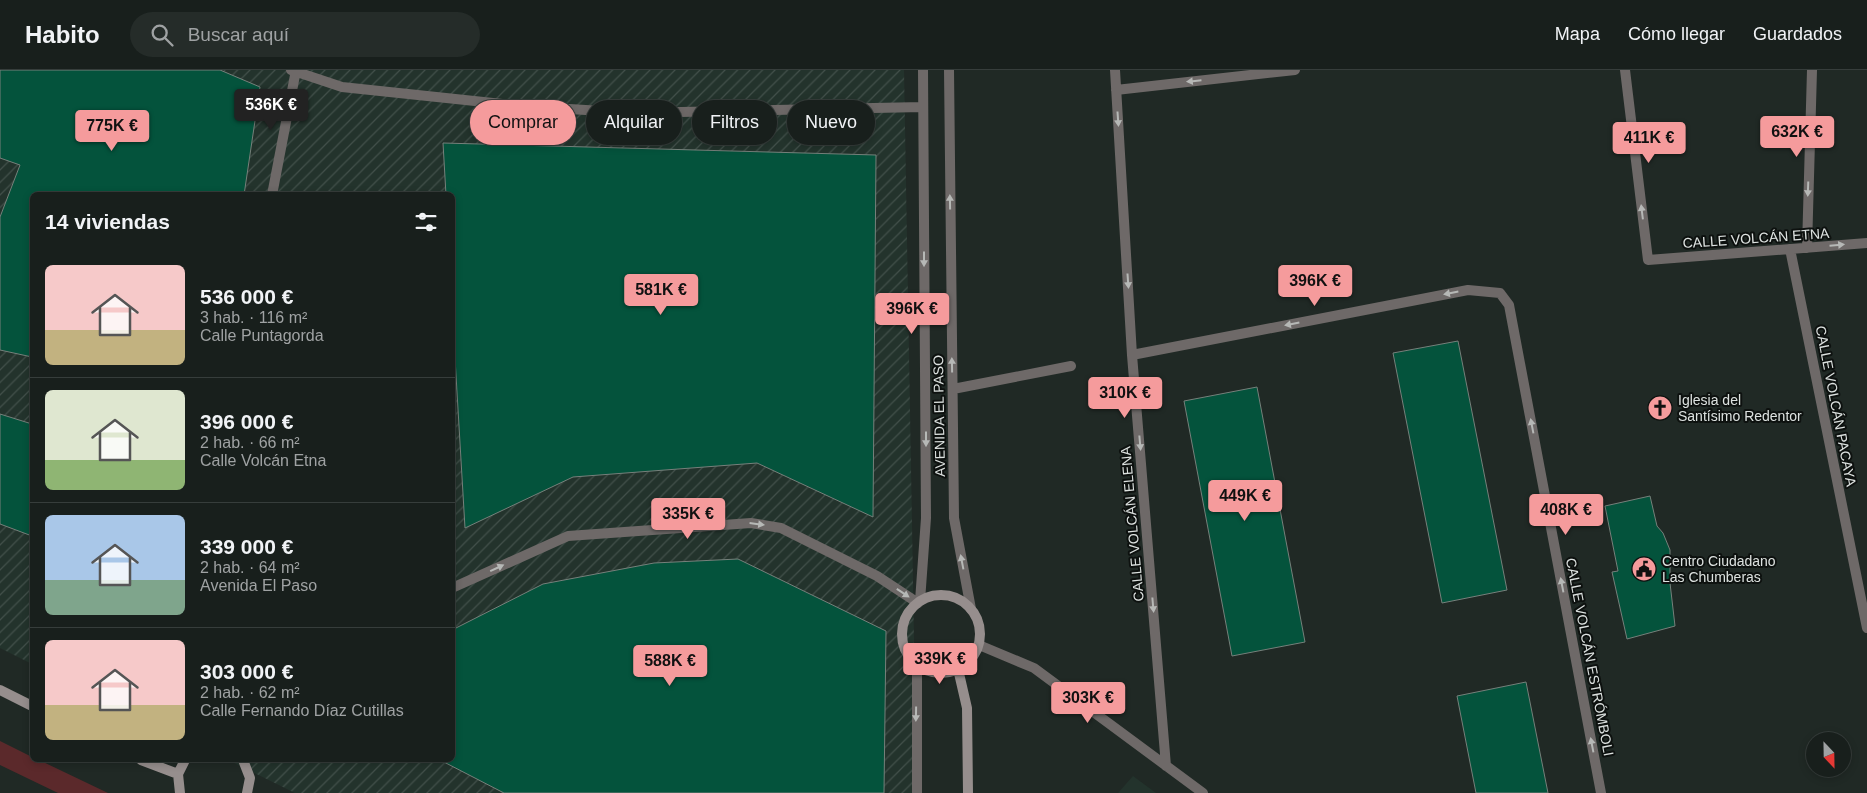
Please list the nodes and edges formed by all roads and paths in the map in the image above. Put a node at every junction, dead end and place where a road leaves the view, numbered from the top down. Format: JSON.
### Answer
{"nodes":[{"id":1,"x":923,"y":70,"type":"edge"},
{"id":2,"x":949,"y":70,"type":"edge"},
{"id":3,"x":1115,"y":70,"type":"edge"},
{"id":4,"x":1295,"y":70,"type":"edge"},
{"id":5,"x":1625,"y":70,"type":"edge"},
{"id":6,"x":1812,"y":70,"type":"edge"},
{"id":7,"x":294,"y":71,"type":"edge"},
{"id":8,"x":1116,"y":90,"type":"junction"},
{"id":9,"x":923,"y":108,"type":"junction"},
{"id":10,"x":273,"y":192,"type":"edge"},
{"id":11,"x":1867,"y":243,"type":"edge"},
{"id":12,"x":1806,"y":248,"type":"junction"},
{"id":13,"x":1790,"y":249,"type":"junction"},
{"id":14,"x":1132,"y":355,"type":"junction"},
{"id":15,"x":1071,"y":366,"type":"dead end"},
{"id":16,"x":953,"y":389,"type":"junction"},
{"id":17,"x":455,"y":587,"type":"edge"},
{"id":18,"x":919,"y":602,"type":"junction"},
{"id":19,"x":1865,"y":607,"type":"edge"},
{"id":20,"x":971,"y":609,"type":"junction"},
{"id":21,"x":1867,"y":628,"type":"edge"},
{"id":22,"x":979,"y":645,"type":"junction"},
{"id":23,"x":917,"y":665,"type":"junction"},
{"id":24,"x":958,"y":669,"type":"junction"},
{"id":25,"x":0,"y":690,"type":"edge"},
{"id":26,"x":30,"y":705,"type":"edge"},
{"id":27,"x":146,"y":762,"type":"edge"},
{"id":28,"x":185,"y":762,"type":"edge"},
{"id":29,"x":244,"y":762,"type":"edge"},
{"id":30,"x":1166,"y":766,"type":"junction"},
{"id":31,"x":968,"y":770,"type":"junction"},
{"id":32,"x":178,"y":774,"type":"junction"},
{"id":33,"x":180,"y":793,"type":"edge"},
{"id":34,"x":248,"y":793,"type":"edge"},
{"id":35,"x":917,"y":793,"type":"edge"},
{"id":36,"x":968,"y":793,"type":"edge"},
{"id":37,"x":973,"y":793,"type":"edge"},
{"id":38,"x":1203,"y":793,"type":"edge"},
{"id":39,"x":1601,"y":793,"type":"edge"}],
"edges":[{"from":1,"to":9,"type":"street","name":"AVENIDA EL PASO"},
{"from":16,"to":2,"type":"street","name":"AVENIDA EL PASO","one_way":true},
{"from":3,"to":8,"type":"street","name":"CALLE VOLCÁN ELENA"},
{"from":4,"to":8,"type":"street","one_way":true},
{"from":13,"to":5,"type":"street","name":"CALLE VOLCÁN ETNA","one_way":true},
{"from":6,"to":12,"type":"street","one_way":true},
{"from":7,"to":9,"type":"street"},
{"from":7,"to":10,"type":"street"},
{"from":8,"to":14,"type":"street","name":"CALLE VOLCÁN ELENA","one_way":true},
{"from":9,"to":18,"type":"street","name":"AVENIDA EL PASO","one_way":true},
{"from":12,"to":11,"type":"street","name":"CALLE VOLCÁN ETNA","one_way":true},
{"from":12,"to":13,"type":"street","name":"CALLE VOLCÁN ETNA"},
{"from":13,"to":19,"type":"street","name":"CALLE VOLCÁN PACAYA"},
{"from":14,"to":30,"type":"street","name":"CALLE VOLCÁN ELENA","one_way":true},
{"from":39,"to":14,"type":"street","name":"CALLE VOLCÁN ESTRÓMBOLI","one_way":true},
{"from":15,"to":16,"type":"street"},
{"from":20,"to":16,"type":"street","name":"AVENIDA EL PASO","one_way":true},
{"from":17,"to":18,"type":"street","one_way":true},
{"from":18,"to":20,"type":"street"},
{"from":18,"to":23,"type":"street"},
{"from":19,"to":21,"type":"street","name":"CALLE VOLCÁN PACAYA"},
{"from":20,"to":22,"type":"street"},
{"from":22,"to":24,"type":"street"},
{"from":22,"to":30,"type":"street"},
{"from":23,"to":24,"type":"street"},
{"from":23,"to":35,"type":"street","one_way":true},
{"from":24,"to":31,"type":"street"},
{"from":25,"to":26,"type":"street"},
{"from":27,"to":32,"type":"street"},
{"from":28,"to":32,"type":"street"},
{"from":29,"to":34,"type":"street"},
{"from":30,"to":38,"type":"street"},
{"from":31,"to":36,"type":"street"},
{"from":31,"to":37,"type":"street"},
{"from":32,"to":33,"type":"street"}]}
